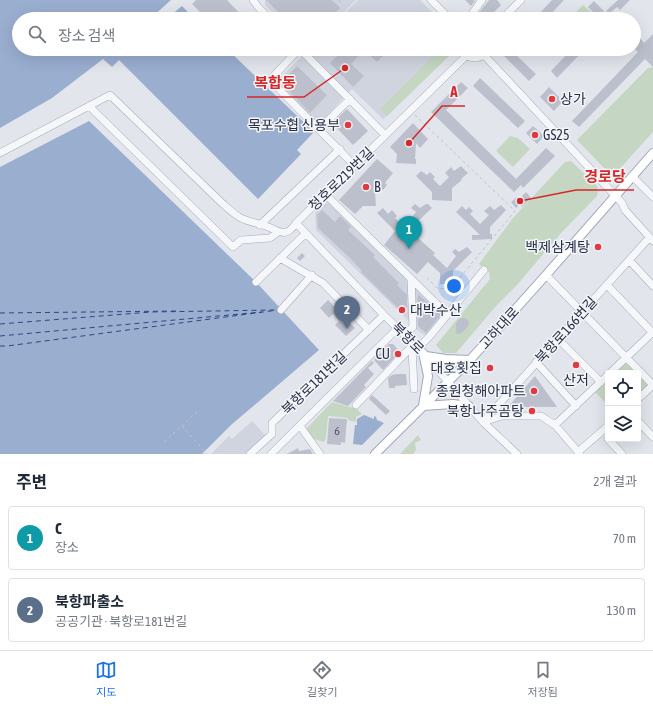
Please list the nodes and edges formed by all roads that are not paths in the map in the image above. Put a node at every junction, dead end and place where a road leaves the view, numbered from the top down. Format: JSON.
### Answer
{"nodes":[{"id":1,"x":253,"y":0,"type":"edge"},
{"id":2,"x":431,"y":0,"type":"edge"},
{"id":3,"x":482,"y":0,"type":"edge"},
{"id":4,"x":521,"y":0,"type":"edge"},
{"id":5,"x":263,"y":12,"type":"edge"},
{"id":6,"x":443,"y":12,"type":"edge"},
{"id":7,"x":473,"y":12,"type":"edge"},
{"id":8,"x":509,"y":12,"type":"edge"},
{"id":9,"x":293,"y":56,"type":"edge"},
{"id":10,"x":307,"y":56,"type":"edge"},
{"id":11,"x":461,"y":56,"type":"edge"},
{"id":12,"x":489,"y":56,"type":"edge"},
{"id":13,"x":350,"y":98,"type":"junction"},
{"id":14,"x":89,"y":106,"type":"junction"},
{"id":15,"x":319,"y":129,"type":"junction"},
{"id":16,"x":386,"y":135,"type":"junction"},
{"id":17,"x":340,"y":150,"type":"junction"},
{"id":18,"x":653,"y":152,"type":"edge"},
{"id":19,"x":0,"y":153,"type":"edge"},
{"id":20,"x":355,"y":166,"type":"junction"},
{"id":21,"x":632,"y":176,"type":"junction"},
{"id":22,"x":325,"y":194,"type":"junction"},
{"id":23,"x":615,"y":196,"type":"junction"},
{"id":24,"x":653,"y":197,"type":"edge"},
{"id":25,"x":296,"y":223,"type":"junction"},
{"id":26,"x":260,"y":225,"type":"junction"},
{"id":27,"x":278,"y":232,"type":"junction"},
{"id":28,"x":305,"y":234,"type":"junction"},
{"id":29,"x":651,"y":240,"type":"edge"},
{"id":30,"x":280,"y":258,"type":"junction"},
{"id":31,"x":629,"y":260,"type":"junction"},
{"id":32,"x":484,"y":270,"type":"dead end"},
{"id":33,"x":312,"y":275,"type":"junction"},
{"id":34,"x":546,"y":275,"type":"junction"},
{"id":35,"x":411,"y":279,"type":"junction"},
{"id":36,"x":256,"y":282,"type":"dead end"},
{"id":37,"x":607,"y":285,"type":"junction"},
{"id":38,"x":653,"y":286,"type":"edge"},
{"id":39,"x":281,"y":310,"type":"dead end"},
{"id":40,"x":582,"y":312,"type":"junction"},
{"id":41,"x":447,"y":314,"type":"junction"},
{"id":42,"x":384,"y":315,"type":"junction"},
{"id":43,"x":398,"y":328,"type":"junction"},
{"id":44,"x":368,"y":330,"type":"junction"},
{"id":45,"x":653,"y":333,"type":"edge"},
{"id":46,"x":405,"y":334,"type":"junction"},
{"id":47,"x":558,"y":339,"type":"junction"},
{"id":48,"x":419,"y":350,"type":"junction"},
{"id":49,"x":626,"y":357,"type":"junction"},
{"id":50,"x":470,"y":360,"type":"junction"},
{"id":51,"x":536,"y":362,"type":"junction"},
{"id":52,"x":613,"y":370,"type":"edge"},
{"id":53,"x":605,"y":378,"type":"edge"},
{"id":54,"x":448,"y":382,"type":"junction"},
{"id":55,"x":601,"y":382,"type":"junction"},
{"id":56,"x":653,"y":385,"type":"edge"},
{"id":57,"x":414,"y":388,"type":"dead end"},
{"id":58,"x":641,"y":396,"type":"edge"},
{"id":59,"x":356,"y":405,"type":"dead end"},
{"id":60,"x":423,"y":406,"type":"junction"},
{"id":61,"x":468,"y":406,"type":"junction"},
{"id":62,"x":576,"y":406,"type":"junction"},
{"id":63,"x":483,"y":422,"type":"junction"},
{"id":64,"x":641,"y":424,"type":"edge"},
{"id":65,"x":555,"y":425,"type":"junction"},
{"id":66,"x":300,"y":426,"type":"junction"},
{"id":67,"x":605,"y":429,"type":"edge"},
{"id":68,"x":601,"y":432,"type":"junction"},
{"id":69,"x":605,"y":436,"type":"edge"},
{"id":70,"x":653,"y":437,"type":"edge"},
{"id":71,"x":611,"y":442,"type":"edge"},
{"id":72,"x":276,"y":453,"type":"edge"},
{"id":73,"x":579,"y":453,"type":"edge"},
{"id":74,"x":250,"y":454,"type":"edge"},
{"id":75,"x":320,"y":454,"type":"edge"},
{"id":76,"x":375,"y":454,"type":"edge"},
{"id":77,"x":517,"y":454,"type":"edge"},
{"id":78,"x":622,"y":454,"type":"edge"}],
"edges":[{"from":1,"to":5,"type":"street"},
{"from":2,"to":6,"type":"street"},
{"from":3,"to":7,"type":"street"},
{"from":4,"to":8,"type":"street"},
{"from":9,"to":15,"type":"street"},
{"from":10,"to":13,"type":"street","name":"청호로219번길"},
{"from":11,"to":16,"type":"street","name":"청호로219번길"},
{"from":12,"to":23,"type":"street"},
{"from":13,"to":15,"type":"street"},
{"from":13,"to":16,"type":"street","name":"청호로219번길"},
{"from":14,"to":19,"type":"street"},
{"from":14,"to":26,"type":"street"},
{"from":14,"to":27,"type":"street","name":"청호로219번길"},
{"from":15,"to":17,"type":"street"},
{"from":16,"to":20,"type":"street","name":"청호로219번길"},
{"from":17,"to":20,"type":"street"},
{"from":17,"to":26,"type":"street"},
{"from":18,"to":21,"type":"main road","name":"고하대로"},
{"from":20,"to":22,"type":"street","name":"청호로219번길"},
{"from":21,"to":23,"type":"main road","name":"고하대로"},
{"from":21,"to":24,"type":"street"},
{"from":22,"to":25,"type":"street","name":"청호로219번길"},
{"from":22,"to":35,"type":"street"},
{"from":23,"to":29,"type":"street"},
{"from":23,"to":34,"type":"main road","name":"고하대로"},
{"from":25,"to":27,"type":"street","name":"청호로219번길"},
{"from":25,"to":28,"type":"street","name":"북항로"},
{"from":26,"to":27,"type":"street"},
{"from":28,"to":30,"type":"street"},
{"from":28,"to":42,"type":"street","name":"북항로"},
{"from":29,"to":31,"type":"street","name":"북항로166번길"},
{"from":30,"to":33,"type":"street"},
{"from":30,"to":36,"type":"street"},
{"from":31,"to":37,"type":"street","name":"북항로166번길"},
{"from":31,"to":38,"type":"street"},
{"from":32,"to":41,"type":"street"},
{"from":33,"to":39,"type":"street"},
{"from":33,"to":44,"type":"street"},
{"from":34,"to":40,"type":"street"},
{"from":34,"to":50,"type":"main road","name":"고하대로"},
{"from":35,"to":41,"type":"street"},
{"from":35,"to":46,"type":"street"},
{"from":37,"to":40,"type":"street","name":"북항로166번길"},
{"from":37,"to":45,"type":"street"},
{"from":40,"to":47,"type":"street","name":"북항로166번길"},
{"from":40,"to":49,"type":"street"},
{"from":41,"to":48,"type":"street"},
{"from":42,"to":43,"type":"street","name":"북항로"},
{"from":42,"to":44,"type":"street","name":"북항로181번길"},
{"from":43,"to":46,"type":"street","name":"북항로"},
{"from":43,"to":66,"type":"street"},
{"from":44,"to":74,"type":"street","name":"북항로181번길"},
{"from":45,"to":49,"type":"street"},
{"from":46,"to":48,"type":"street","name":"북항로"},
{"from":47,"to":51,"type":"street","name":"북항로166번길"},
{"from":47,"to":55,"type":"street"},
{"from":48,"to":50,"type":"main road"},
{"from":48,"to":54,"type":"street","name":"북항로"},
{"from":48,"to":57,"type":"street"},
{"from":48,"to":59,"type":"street"},
{"from":48,"to":60,"type":"main road"},
{"from":49,"to":52,"type":"street"},
{"from":49,"to":56,"type":"street"},
{"from":50,"to":54,"type":"main road","name":"고하대로"},
{"from":51,"to":62,"type":"street"},
{"from":51,"to":63,"type":"street","name":"북항로166번길"},
{"from":53,"to":55,"type":"street"},
{"from":54,"to":60,"type":"main road","name":"고하대로"},
{"from":54,"to":61,"type":"street","name":"북항로"},
{"from":55,"to":62,"type":"street"},
{"from":56,"to":58,"type":"street"},
{"from":60,"to":61,"type":"main road"},
{"from":60,"to":76,"type":"main road","name":"고하대로"},
{"from":61,"to":63,"type":"street","name":"북항로"},
{"from":62,"to":65,"type":"street"},
{"from":63,"to":65,"type":"street"},
{"from":63,"to":77,"type":"street","name":"북항로"},
{"from":64,"to":70,"type":"street"},
{"from":65,"to":73,"type":"street"},
{"from":66,"to":72,"type":"street"},
{"from":66,"to":75,"type":"street"},
{"from":67,"to":68,"type":"street"},
{"from":68,"to":69,"type":"street"},
{"from":68,"to":73,"type":"street"},
{"from":71,"to":78,"type":"street"}]}
